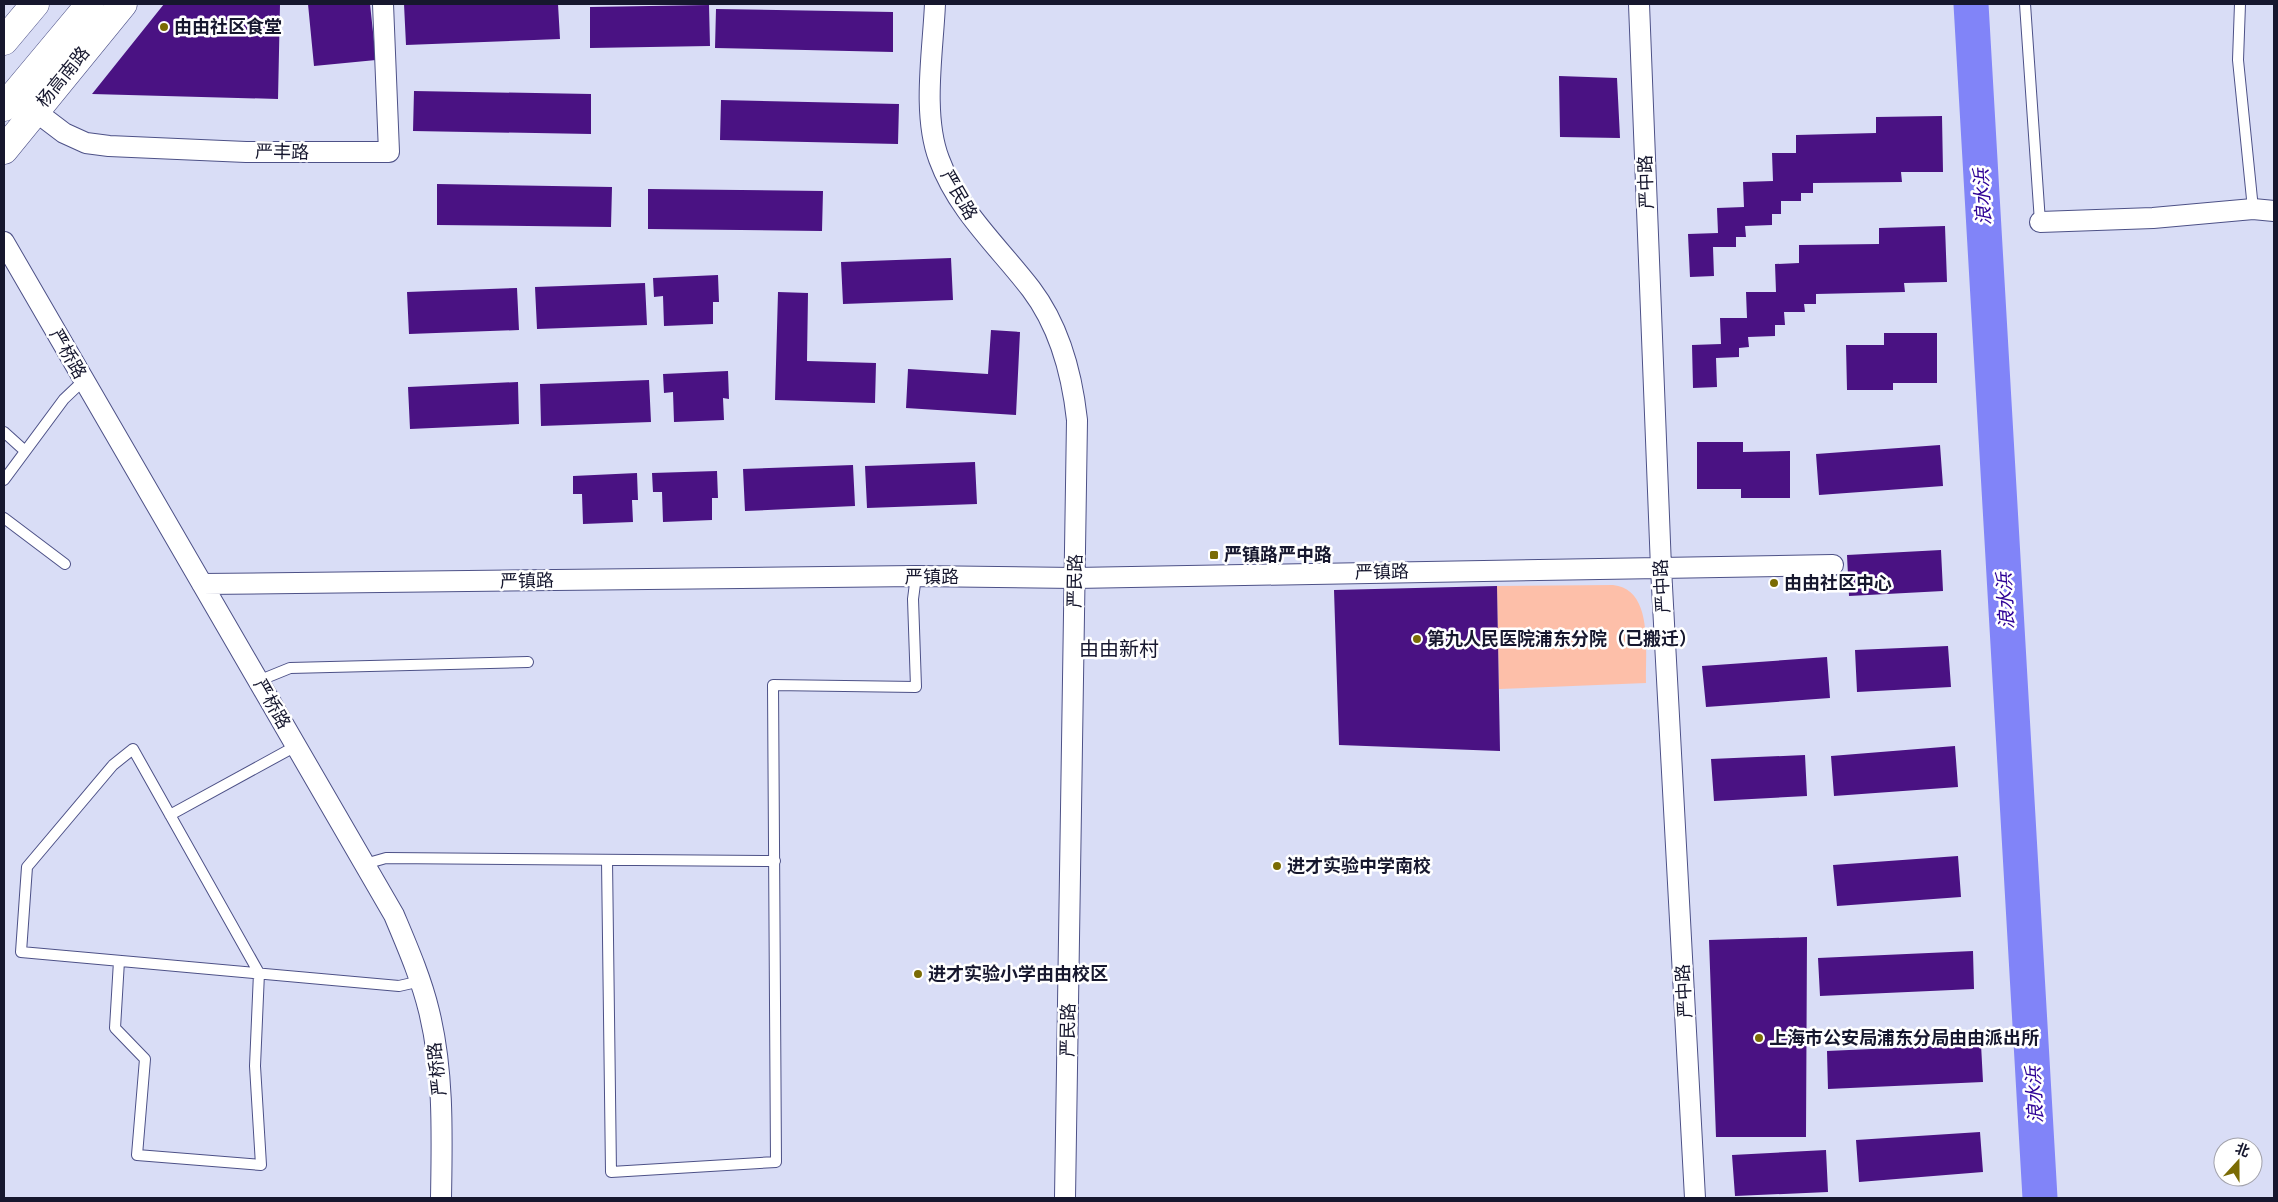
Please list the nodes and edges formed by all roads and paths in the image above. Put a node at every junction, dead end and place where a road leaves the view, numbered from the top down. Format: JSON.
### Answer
{"nodes":[{"id":1,"x":35,"y":4,"type":"edge"},
{"id":2,"x":90,"y":4,"type":"edge"},
{"id":3,"x":123,"y":4,"type":"edge"},
{"id":4,"x":383,"y":4,"type":"edge"},
{"id":5,"x":935,"y":4,"type":"edge"},
{"id":6,"x":1639,"y":4,"type":"edge"},
{"id":7,"x":2026,"y":4,"type":"edge"},
{"id":8,"x":2240,"y":4,"type":"edge"},
{"id":9,"x":4,"y":41,"type":"edge"},
{"id":10,"x":4,"y":107,"type":"edge"},
{"id":11,"x":35,"y":111,"type":"junction"},
{"id":12,"x":4,"y":150,"type":"edge"},
{"id":13,"x":2253,"y":210,"type":"junction"},
{"id":14,"x":2274,"y":211,"type":"edge"},
{"id":15,"x":2040,"y":222,"type":"joint"},
{"id":16,"x":4,"y":242,"type":"edge"},
{"id":17,"x":84,"y":380,"type":"junction"},
{"id":18,"x":4,"y":432,"type":"edge"},
{"id":19,"x":25,"y":451,"type":"junction"},
{"id":20,"x":4,"y":480,"type":"edge"},
{"id":21,"x":4,"y":518,"type":"edge"},
{"id":22,"x":65,"y":564,"type":"dead end"},
{"id":23,"x":1833,"y":565,"type":"dead end"},
{"id":24,"x":1661,"y":568,"type":"junction"},
{"id":25,"x":916,"y":576,"type":"junction"},
{"id":26,"x":1075,"y":578,"type":"junction"},
{"id":27,"x":202,"y":584,"type":"junction"},
{"id":28,"x":528,"y":662,"type":"dead end"},
{"id":29,"x":258,"y":680,"type":"junction"},
{"id":30,"x":296,"y":746,"type":"junction"},
{"id":31,"x":170,"y":815,"type":"junction"},
{"id":32,"x":607,"y":860,"type":"junction"},
{"id":33,"x":775,"y":861,"type":"junction"},
{"id":34,"x":365,"y":864,"type":"junction"},
{"id":35,"x":120,"y":961,"type":"junction"},
{"id":36,"x":259,"y":973,"type":"junction"},
{"id":37,"x":421,"y":982,"type":"junction"},
{"id":38,"x":441,"y":1198,"type":"edge"},
{"id":39,"x":1065,"y":1198,"type":"edge"},
{"id":40,"x":1695,"y":1198,"type":"edge"}],
"edges":[{"from":1,"to":9,"type":"main road"},
{"from":2,"to":10,"type":"main road","name":"杨高南路"},
{"from":3,"to":11,"type":"main road","name":"杨高南路"},
{"from":4,"to":11,"type":"street","name":"严丰路"},
{"from":5,"to":26,"type":"street","name":"严民路"},
{"from":6,"to":24,"type":"street","name":"严中路"},
{"from":7,"to":15,"type":"lane"},
{"from":8,"to":13,"type":"lane"},
{"from":11,"to":12,"type":"main road","name":"杨高南路"},
{"from":13,"to":14,"type":"street"},
{"from":13,"to":15,"type":"street"},
{"from":16,"to":17,"type":"street","name":"严桥路"},
{"from":17,"to":19,"type":"lane"},
{"from":17,"to":27,"type":"street","name":"严桥路"},
{"from":18,"to":19,"type":"lane"},
{"from":19,"to":20,"type":"lane"},
{"from":21,"to":22,"type":"lane"},
{"from":23,"to":24,"type":"street","name":"严镇路"},
{"from":24,"to":26,"type":"street","name":"严镇路"},
{"from":24,"to":40,"type":"street","name":"严中路"},
{"from":25,"to":26,"type":"street","name":"严镇路"},
{"from":25,"to":27,"type":"street","name":"严镇路"},
{"from":25,"to":33,"type":"lane"},
{"from":26,"to":39,"type":"street","name":"严民路"},
{"from":27,"to":29,"type":"street","name":"严桥路"},
{"from":28,"to":29,"type":"lane"},
{"from":29,"to":30,"type":"street","name":"严桥路"},
{"from":30,"to":31,"type":"lane"},
{"from":30,"to":34,"type":"street","name":"严桥路"},
{"from":31,"to":35,"type":"lane"},
{"from":31,"to":36,"type":"lane"},
{"from":32,"to":33,"type":"lane"},
{"from":32,"to":33,"type":"lane"},
{"from":32,"to":34,"type":"lane"},
{"from":34,"to":37,"type":"street","name":"严桥路"},
{"from":35,"to":36,"type":"lane"},
{"from":35,"to":36,"type":"lane"},
{"from":36,"to":37,"type":"lane"},
{"from":37,"to":38,"type":"street","name":"严桥路"}]}
